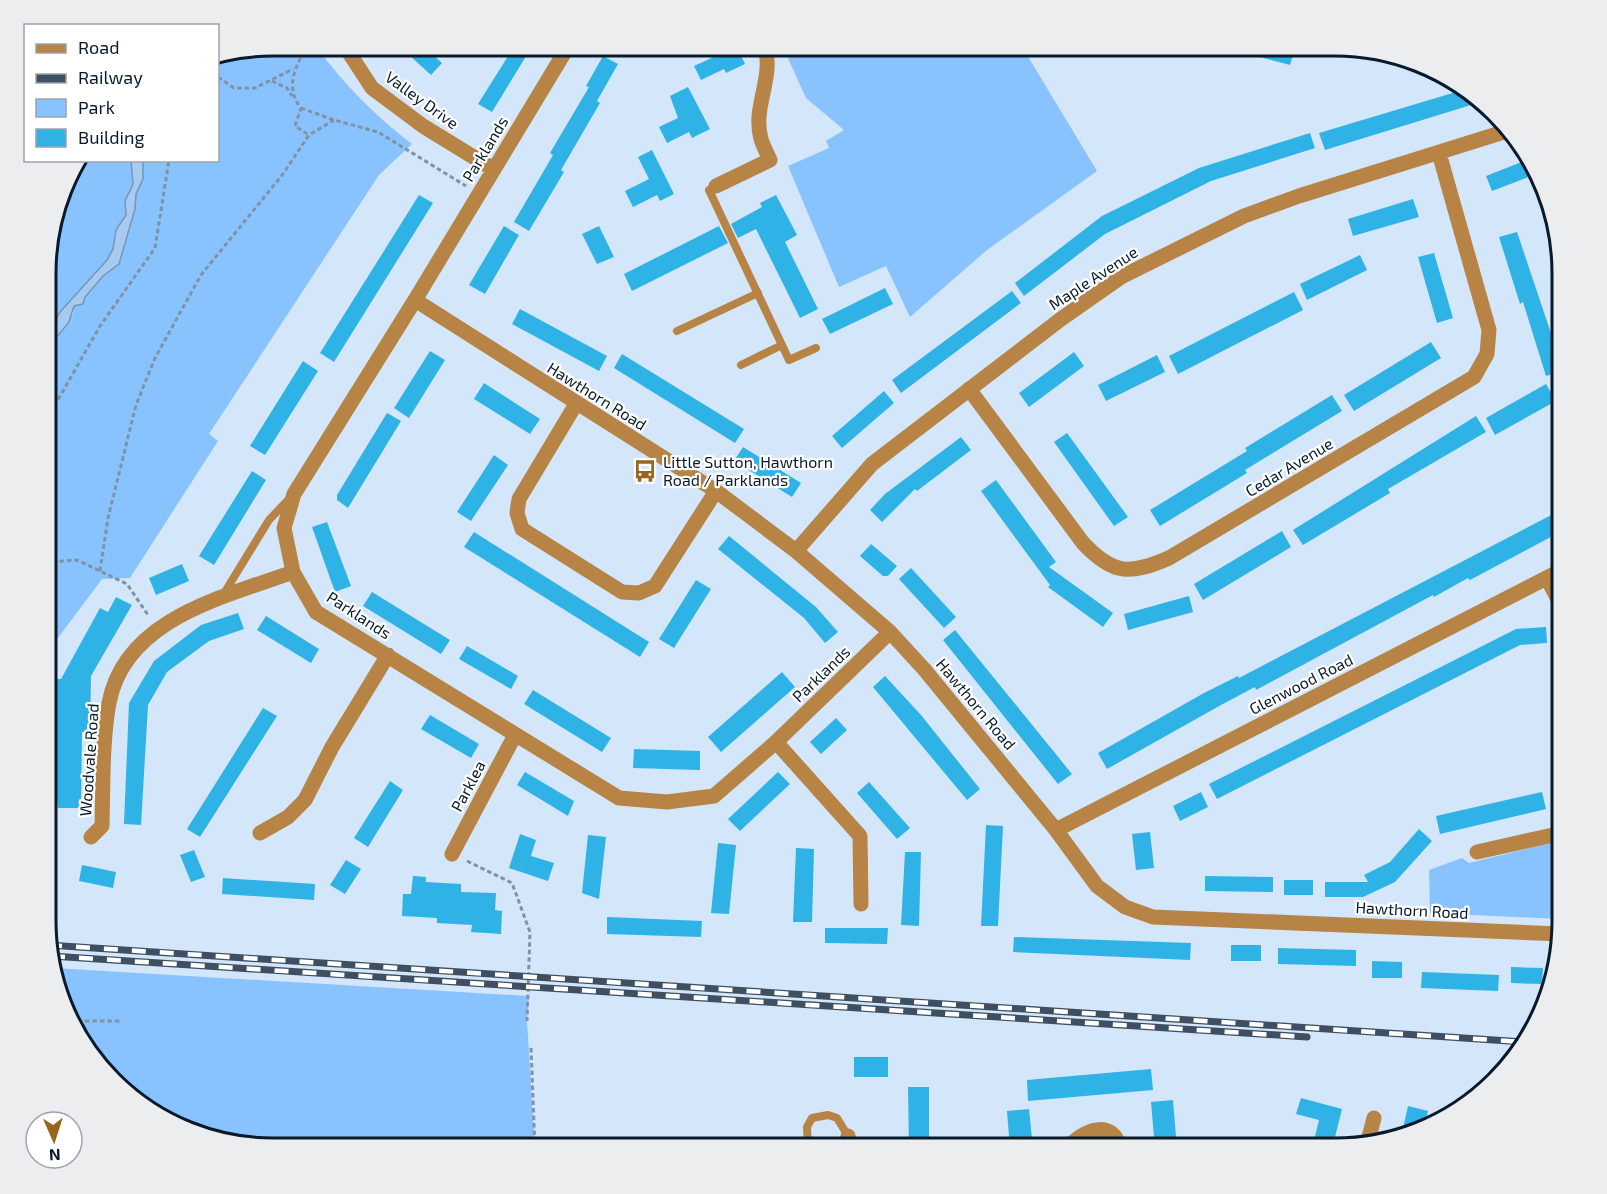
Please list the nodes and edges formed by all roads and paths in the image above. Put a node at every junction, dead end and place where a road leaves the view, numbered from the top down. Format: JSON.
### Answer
{"nodes":[{"id":1,"x":301,"y":56,"type":"edge"},
{"id":2,"x":351,"y":56,"type":"edge"},
{"id":3,"x":562,"y":56,"type":"edge"},
{"id":4,"x":767,"y":56,"type":"edge"},
{"id":5,"x":293,"y":69,"type":"junction"},
{"id":6,"x":219,"y":77,"type":"edge"},
{"id":7,"x":271,"y":80,"type":"junction"},
{"id":8,"x":293,"y":98,"type":"junction"},
{"id":9,"x":301,"y":108,"type":"junction"},
{"id":10,"x":334,"y":120,"type":"junction"},
{"id":11,"x":1501,"y":133,"type":"edge"},
{"id":12,"x":309,"y":135,"type":"junction"},
{"id":13,"x":1439,"y":153,"type":"junction"},
{"id":14,"x":170,"y":162,"type":"edge"},
{"id":15,"x":494,"y":169,"type":"junction"},
{"id":16,"x":716,"y":186,"type":"joint"},
{"id":17,"x":479,"y":193,"type":"junction"},
{"id":18,"x":758,"y":293,"type":"junction"},
{"id":19,"x":416,"y":300,"type":"junction"},
{"id":20,"x":677,"y":332,"type":"dead end"},
{"id":21,"x":782,"y":345,"type":"junction"},
{"id":22,"x":816,"y":348,"type":"dead end"},
{"id":23,"x":741,"y":365,"type":"dead end"},
{"id":24,"x":969,"y":388,"type":"junction"},
{"id":25,"x":56,"y":403,"type":"edge"},
{"id":26,"x":576,"y":404,"type":"junction"},
{"id":27,"x":716,"y":491,"type":"junction"},
{"id":28,"x":294,"y":494,"type":"junction"},
{"id":29,"x":796,"y":551,"type":"junction"},
{"id":30,"x":56,"y":564,"type":"edge"},
{"id":31,"x":100,"y":571,"type":"junction"},
{"id":32,"x":293,"y":572,"type":"junction"},
{"id":33,"x":1552,"y":575,"type":"edge"},
{"id":34,"x":1547,"y":578,"type":"junction"},
{"id":35,"x":1552,"y":588,"type":"edge"},
{"id":36,"x":220,"y":599,"type":"junction"},
{"id":37,"x":158,"y":630,"type":"junction"},
{"id":38,"x":890,"y":632,"type":"junction"},
{"id":39,"x":388,"y":655,"type":"junction"},
{"id":40,"x":515,"y":735,"type":"junction"},
{"id":41,"x":776,"y":742,"type":"junction"},
{"id":42,"x":1056,"y":830,"type":"junction"},
{"id":43,"x":260,"y":833,"type":"dead end"},
{"id":44,"x":1552,"y":835,"type":"edge"},
{"id":45,"x":92,"y":837,"type":"dead end"},
{"id":46,"x":1477,"y":852,"type":"dead end"},
{"id":47,"x":452,"y":854,"type":"joint"},
{"id":48,"x":861,"y":904,"type":"dead end"},
{"id":49,"x":1551,"y":934,"type":"edge"},
{"id":50,"x":120,"y":1021,"type":"dead end"},
{"id":51,"x":528,"y":1021,"type":"dead end"},
{"id":52,"x":83,"y":1026,"type":"edge"},
{"id":53,"x":531,"y":1048,"type":"dead end"},
{"id":54,"x":1374,"y":1118,"type":"dead end"},
{"id":55,"x":1369,"y":1136,"type":"edge"},
{"id":56,"x":535,"y":1138,"type":"edge"},
{"id":57,"x":808,"y":1138,"type":"edge"},
{"id":58,"x":846,"y":1138,"type":"edge"},
{"id":59,"x":1077,"y":1138,"type":"edge"},
{"id":60,"x":1115,"y":1138,"type":"edge"}],
"edges":[{"from":1,"to":5,"type":"path"},
{"from":2,"to":15,"type":"street","name":"Valley Drive"},
{"from":3,"to":15,"type":"street","name":"Parklands"},
{"from":4,"to":16,"type":"street"},
{"from":5,"to":7,"type":"path"},
{"from":5,"to":8,"type":"path"},
{"from":6,"to":7,"type":"path"},
{"from":7,"to":8,"type":"path"},
{"from":8,"to":9,"type":"path"},
{"from":9,"to":10,"type":"path"},
{"from":9,"to":12,"type":"path"},
{"from":10,"to":12,"type":"path"},
{"from":10,"to":17,"type":"path"},
{"from":11,"to":13,"type":"street","name":"Maple Avenue"},
{"from":12,"to":31,"type":"path"},
{"from":13,"to":24,"type":"street","name":"Maple Avenue"},
{"from":13,"to":24,"type":"street","name":"Cedar Avenue"},
{"from":14,"to":25,"type":"path"},
{"from":15,"to":17,"type":"street","name":"Parklands"},
{"from":16,"to":18,"type":"lane"},
{"from":17,"to":19,"type":"street","name":"Parklands"},
{"from":18,"to":20,"type":"lane"},
{"from":18,"to":21,"type":"lane"},
{"from":19,"to":26,"type":"street","name":"Hawthorn Road"},
{"from":19,"to":28,"type":"street","name":"Parklands"},
{"from":21,"to":22,"type":"lane"},
{"from":21,"to":23,"type":"lane"},
{"from":24,"to":29,"type":"street","name":"Maple Avenue"},
{"from":26,"to":27,"type":"street","name":"Hawthorn Road"},
{"from":26,"to":27,"type":"street"},
{"from":27,"to":29,"type":"street","name":"Hawthorn Road"},
{"from":28,"to":32,"type":"street","name":"Parklands"},
{"from":28,"to":36,"type":"lane"},
{"from":29,"to":38,"type":"street","name":"Hawthorn Road"},
{"from":30,"to":31,"type":"path"},
{"from":31,"to":37,"type":"path"},
{"from":32,"to":36,"type":"street","name":"Woodvale Road"},
{"from":32,"to":39,"type":"street","name":"Parklands"},
{"from":33,"to":34,"type":"street","name":"Glenwood Road"},
{"from":34,"to":35,"type":"street"},
{"from":34,"to":42,"type":"street","name":"Glenwood Road"},
{"from":36,"to":37,"type":"street","name":"Woodvale Road"},
{"from":37,"to":45,"type":"street","name":"Woodvale Road"},
{"from":38,"to":41,"type":"street","name":"Parklands"},
{"from":38,"to":42,"type":"street","name":"Hawthorn Road"},
{"from":39,"to":40,"type":"street","name":"Parklands"},
{"from":39,"to":43,"type":"street"},
{"from":40,"to":41,"type":"street","name":"Parklands"},
{"from":40,"to":47,"type":"street","name":"Parklea"},
{"from":41,"to":48,"type":"street"},
{"from":42,"to":49,"type":"street","name":"Hawthorn Road"},
{"from":44,"to":46,"type":"street"},
{"from":47,"to":51,"type":"path"},
{"from":50,"to":52,"type":"path"},
{"from":53,"to":56,"type":"path"},
{"from":54,"to":55,"type":"street"},
{"from":57,"to":58,"type":"lane"},
{"from":59,"to":60,"type":"street"}]}
